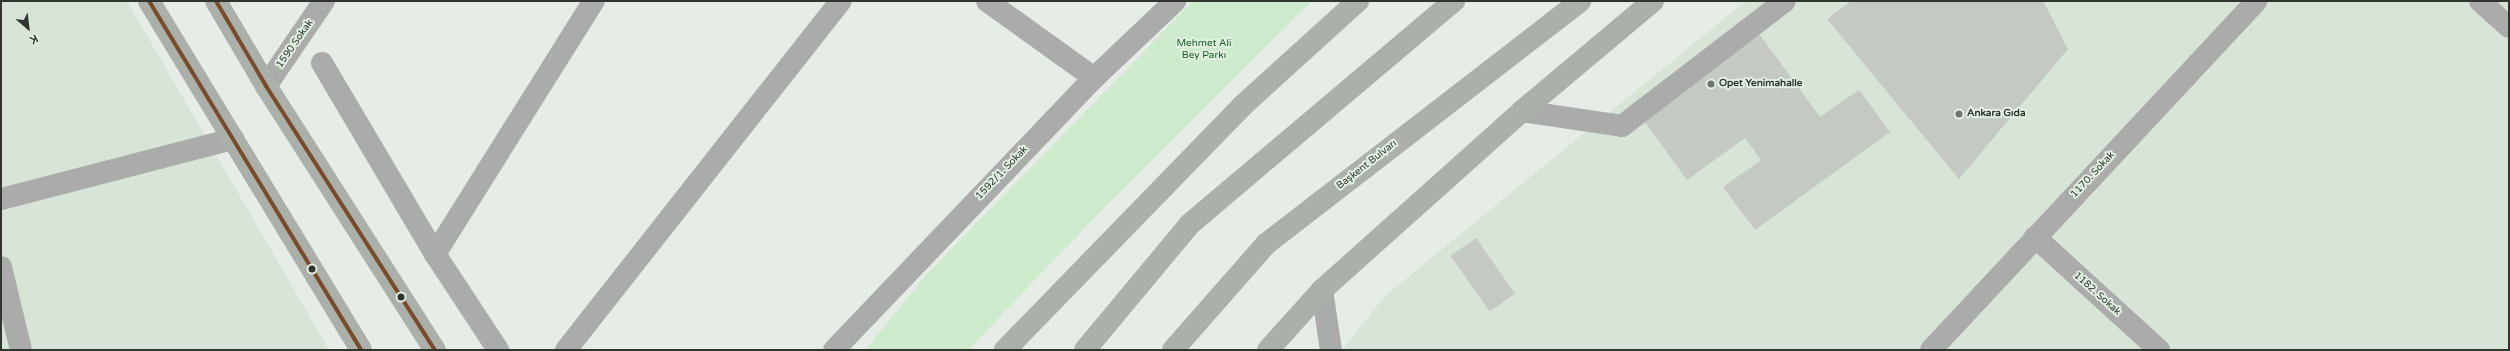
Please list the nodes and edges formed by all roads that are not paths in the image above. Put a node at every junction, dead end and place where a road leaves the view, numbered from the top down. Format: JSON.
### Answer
{"nodes":[{"id":1,"x":149,"y":1,"type":"edge"},
{"id":2,"x":216,"y":1,"type":"edge"},
{"id":3,"x":324,"y":1,"type":"edge"},
{"id":4,"x":594,"y":1,"type":"edge"},
{"id":5,"x":840,"y":1,"type":"edge"},
{"id":6,"x":987,"y":1,"type":"edge"},
{"id":7,"x":1175,"y":1,"type":"edge"},
{"id":8,"x":1358,"y":1,"type":"edge"},
{"id":9,"x":1454,"y":1,"type":"edge"},
{"id":10,"x":1580,"y":1,"type":"edge"},
{"id":11,"x":1653,"y":1,"type":"edge"},
{"id":12,"x":1785,"y":1,"type":"edge"},
{"id":13,"x":2256,"y":1,"type":"edge"},
{"id":14,"x":2480,"y":1,"type":"edge"},
{"id":15,"x":2509,"y":27,"type":"edge"},
{"id":16,"x":322,"y":63,"type":"dead end"},
{"id":17,"x":1094,"y":78,"type":"junction"},
{"id":18,"x":266,"y":86,"type":"junction"},
{"id":19,"x":1522,"y":111,"type":"junction"},
{"id":20,"x":233,"y":139,"type":"junction"},
{"id":21,"x":1,"y":199,"type":"edge"},
{"id":22,"x":2035,"y":237,"type":"junction"},
{"id":23,"x":435,"y":254,"type":"junction"},
{"id":24,"x":1,"y":267,"type":"edge"},
{"id":25,"x":1322,"y":290,"type":"junction"},
{"id":26,"x":22,"y":350,"type":"edge"},
{"id":27,"x":361,"y":350,"type":"edge"},
{"id":28,"x":436,"y":350,"type":"edge"},
{"id":29,"x":498,"y":350,"type":"edge"},
{"id":30,"x":566,"y":350,"type":"edge"},
{"id":31,"x":834,"y":350,"type":"edge"},
{"id":32,"x":1005,"y":350,"type":"edge"},
{"id":33,"x":1085,"y":350,"type":"edge"},
{"id":34,"x":1173,"y":350,"type":"edge"},
{"id":35,"x":1268,"y":350,"type":"edge"},
{"id":36,"x":1331,"y":350,"type":"edge"},
{"id":37,"x":1931,"y":350,"type":"edge"},
{"id":38,"x":2159,"y":350,"type":"edge"}],
"edges":[{"from":1,"to":20,"type":"main road"},
{"from":2,"to":18,"type":"main road"},
{"from":3,"to":18,"type":"street","name":"1590 Sokak"},
{"from":4,"to":23,"type":"street"},
{"from":5,"to":30,"type":"street"},
{"from":6,"to":17,"type":"street"},
{"from":7,"to":17,"type":"street","name":"1592/1. Sokak"},
{"from":8,"to":32,"type":"main road"},
{"from":9,"to":33,"type":"main road"},
{"from":10,"to":34,"type":"main road","name":"Başkent Bulvarı"},
{"from":11,"to":19,"type":"main road"},
{"from":12,"to":19,"type":"street"},
{"from":13,"to":22,"type":"street","name":"1170. Sokak"},
{"from":14,"to":15,"type":"street"},
{"from":16,"to":23,"type":"street"},
{"from":17,"to":31,"type":"street","name":"1592/1. Sokak"},
{"from":18,"to":28,"type":"main road"},
{"from":19,"to":25,"type":"main road"},
{"from":20,"to":21,"type":"street"},
{"from":20,"to":27,"type":"main road"},
{"from":22,"to":37,"type":"street","name":"1170. Sokak"},
{"from":22,"to":38,"type":"street","name":"1182. Sokak"},
{"from":23,"to":29,"type":"street"},
{"from":24,"to":26,"type":"street"},
{"from":25,"to":35,"type":"main road"},
{"from":25,"to":36,"type":"street"}]}
